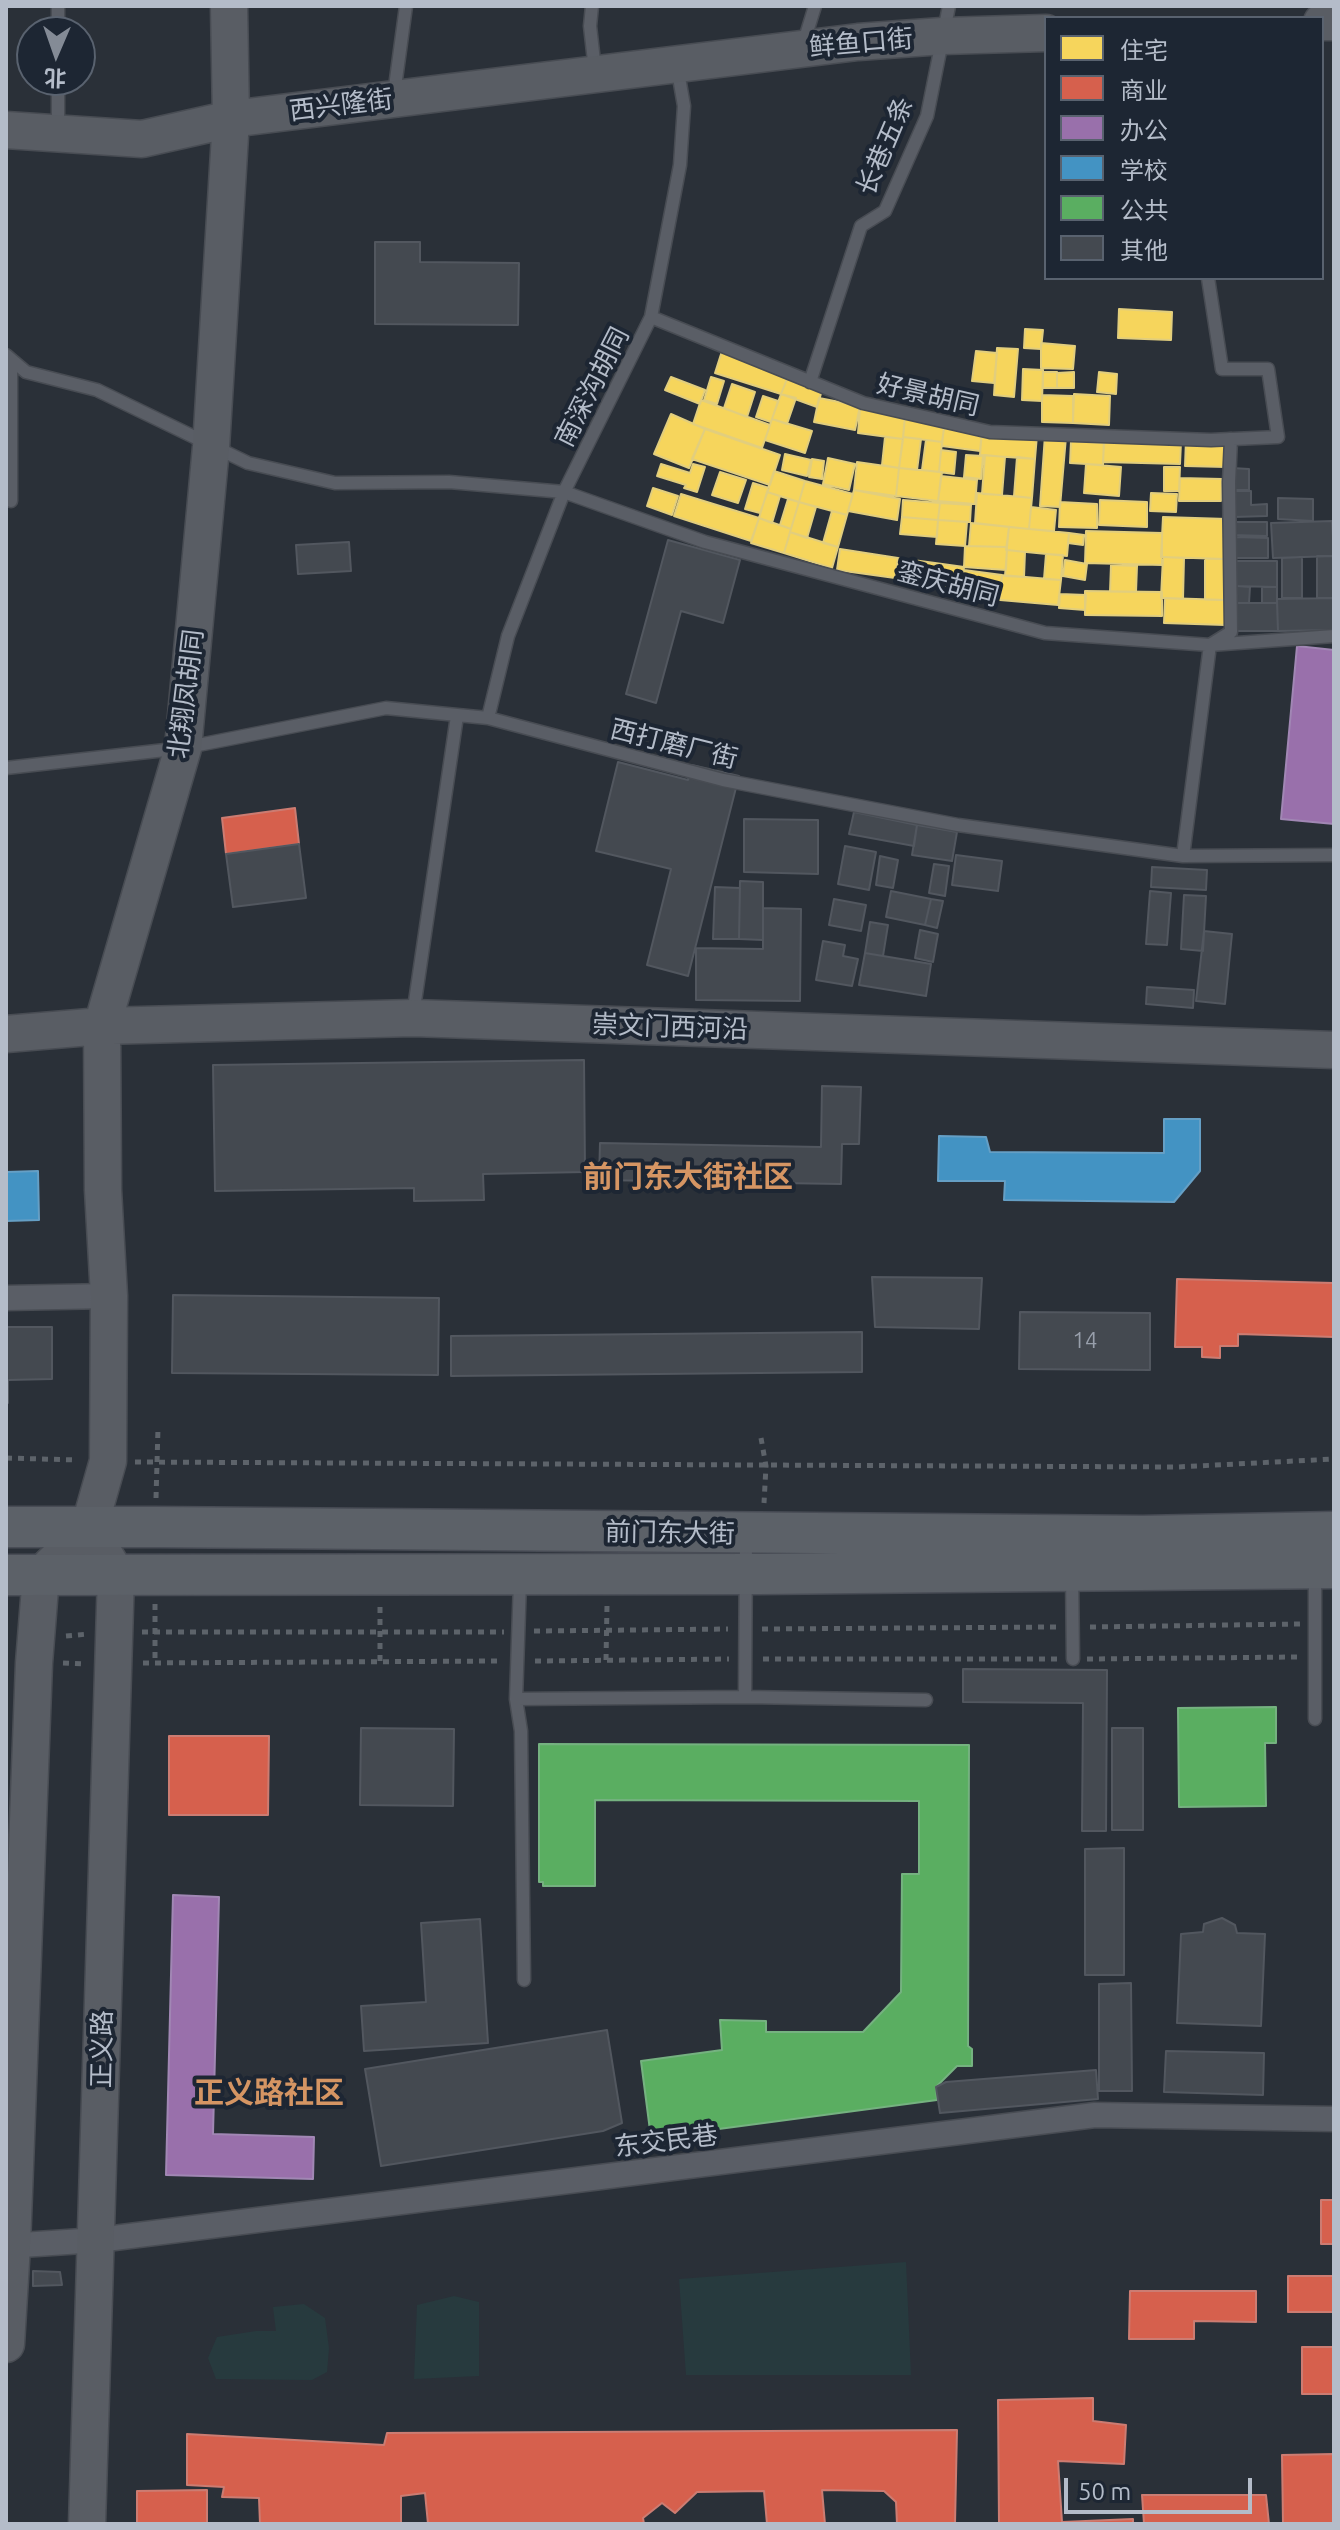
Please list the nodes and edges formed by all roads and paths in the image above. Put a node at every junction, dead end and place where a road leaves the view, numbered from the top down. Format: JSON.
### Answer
{"nodes":[{"id":1,"x":229,"y":6,"type":"edge"},
{"id":2,"x":406,"y":6,"type":"edge"},
{"id":3,"x":592,"y":6,"type":"edge"},
{"id":4,"x":815,"y":6,"type":"edge"},
{"id":5,"x":946,"y":21,"type":"edge"},
{"id":6,"x":1044,"y":33,"type":"edge"},
{"id":7,"x":802,"y":48,"type":"junction"},
{"id":8,"x":677,"y":64,"type":"junction"},
{"id":9,"x":596,"y":73,"type":"junction"},
{"id":10,"x":58,"y":96,"type":"edge"},
{"id":11,"x":394,"y":98,"type":"junction"},
{"id":12,"x":231,"y":119,"type":"junction"},
{"id":13,"x":6,"y":130,"type":"edge"},
{"id":14,"x":58,"y":133,"type":"junction"},
{"id":15,"x":1208,"y":280,"type":"edge"},
{"id":16,"x":651,"y":317,"type":"junction"},
{"id":17,"x":9,"y":358,"type":"edge"},
{"id":18,"x":810,"y":382,"type":"junction"},
{"id":19,"x":1211,"y":440,"type":"junction"},
{"id":20,"x":211,"y":447,"type":"junction"},
{"id":21,"x":564,"y":492,"type":"junction"},
{"id":22,"x":11,"y":501,"type":"dead end"},
{"id":23,"x":1334,"y":636,"type":"edge"},
{"id":24,"x":1210,"y":645,"type":"junction"},
{"id":25,"x":457,"y":716,"type":"junction"},
{"id":26,"x":488,"y":718,"type":"junction"},
{"id":27,"x":183,"y":748,"type":"junction"},
{"id":28,"x":6,"y":768,"type":"edge"},
{"id":29,"x":1334,"y":855,"type":"edge"},
{"id":30,"x":1183,"y":856,"type":"junction"},
{"id":31,"x":413,"y":1018,"type":"junction"},
{"id":32,"x":102,"y":1026,"type":"junction"},
{"id":33,"x":6,"y":1034,"type":"edge"},
{"id":34,"x":1334,"y":1050,"type":"edge"},
{"id":35,"x":109,"y":1296,"type":"junction"},
{"id":36,"x":6,"y":1298,"type":"edge"},
{"id":37,"x":6,"y":1458,"type":"edge"},
{"id":38,"x":1334,"y":1459,"type":"edge"},
{"id":39,"x":108,"y":1461,"type":"junction"},
{"id":40,"x":6,"y":1527,"type":"edge"},
{"id":41,"x":89,"y":1528,"type":"junction"},
{"id":42,"x":1334,"y":1532,"type":"edge"},
{"id":43,"x":746,"y":1534,"type":"junction"},
{"id":44,"x":1324,"y":1568,"type":"edge"},
{"id":45,"x":1072,"y":1571,"type":"junction"},
{"id":46,"x":116,"y":1574,"type":"junction"},
{"id":47,"x":746,"y":1574,"type":"junction"},
{"id":48,"x":24,"y":1575,"type":"edge"},
{"id":49,"x":520,"y":1575,"type":"junction"},
{"id":50,"x":380,"y":1592,"type":"dead end"},
{"id":51,"x":607,"y":1593,"type":"dead end"},
{"id":52,"x":1315,"y":1624,"type":"junction"},
{"id":53,"x":1072,"y":1627,"type":"junction"},
{"id":54,"x":745,"y":1629,"type":"junction"},
{"id":55,"x":606,"y":1630,"type":"junction"},
{"id":56,"x":115,"y":1631,"type":"junction"},
{"id":57,"x":380,"y":1632,"type":"junction"},
{"id":58,"x":518,"y":1632,"type":"junction"},
{"id":59,"x":22,"y":1636,"type":"edge"},
{"id":60,"x":1073,"y":1659,"type":"dead end"},
{"id":61,"x":606,"y":1660,"type":"dead end"},
{"id":62,"x":380,"y":1661,"type":"dead end"},
{"id":63,"x":745,"y":1697,"type":"junction"},
{"id":64,"x":516,"y":1699,"type":"junction"},
{"id":65,"x":926,"y":1700,"type":"dead end"},
{"id":66,"x":1315,"y":1719,"type":"dead end"},
{"id":67,"x":524,"y":1980,"type":"dead end"},
{"id":68,"x":1334,"y":2119,"type":"edge"},
{"id":69,"x":98,"y":2240,"type":"junction"},
{"id":70,"x":9,"y":2245,"type":"edge"},
{"id":71,"x":6,"y":2344,"type":"edge"},
{"id":72,"x":87,"y":2524,"type":"edge"}],
"edges":[{"from":1,"to":12,"type":"street","name":"北翔凤胡同"},
{"from":2,"to":11,"type":"lane"},
{"from":3,"to":9,"type":"lane"},
{"from":4,"to":7,"type":"lane"},
{"from":5,"to":6,"type":"street","name":"鲜鱼口街"},
{"from":5,"to":7,"type":"street","name":"鲜鱼口街"},
{"from":5,"to":18,"type":"lane","name":"长巷五条"},
{"from":7,"to":8,"type":"street","name":"鲜鱼口街"},
{"from":8,"to":9,"type":"street","name":"西兴隆街"},
{"from":8,"to":16,"type":"lane","name":"南深沟胡同"},
{"from":9,"to":11,"type":"street","name":"西兴隆街"},
{"from":10,"to":14,"type":"lane"},
{"from":11,"to":12,"type":"street","name":"西兴隆街"},
{"from":12,"to":14,"type":"street","name":"西兴隆街"},
{"from":12,"to":20,"type":"street","name":"北翔凤胡同"},
{"from":13,"to":14,"type":"street","name":"西兴隆街"},
{"from":15,"to":19,"type":"lane","name":"好景胡同"},
{"from":16,"to":18,"type":"lane","name":"好景胡同"},
{"from":16,"to":21,"type":"lane","name":"南深沟胡同"},
{"from":17,"to":20,"type":"lane"},
{"from":17,"to":22,"type":"lane"},
{"from":18,"to":19,"type":"lane","name":"好景胡同"},
{"from":19,"to":24,"type":"lane"},
{"from":20,"to":21,"type":"lane"},
{"from":20,"to":27,"type":"street","name":"北翔凤胡同"},
{"from":21,"to":24,"type":"lane","name":"銮庆胡同"},
{"from":21,"to":26,"type":"lane","name":"南深沟胡同"},
{"from":23,"to":24,"type":"lane","name":"銮庆胡同"},
{"from":24,"to":30,"type":"lane"},
{"from":25,"to":26,"type":"lane","name":"西打磨厂街"},
{"from":25,"to":27,"type":"lane","name":"西打磨厂街"},
{"from":25,"to":31,"type":"lane"},
{"from":26,"to":30,"type":"lane","name":"西打磨厂街"},
{"from":27,"to":28,"type":"lane","name":"西打磨厂街"},
{"from":27,"to":32,"type":"street","name":"北翔凤胡同"},
{"from":29,"to":30,"type":"lane","name":"西打磨厂街"},
{"from":31,"to":32,"type":"street","name":"崇文门西河沿"},
{"from":31,"to":34,"type":"street","name":"崇文门西河沿"},
{"from":32,"to":33,"type":"street","name":"崇文门西河沿"},
{"from":32,"to":35,"type":"street","name":"北翔凤胡同"},
{"from":35,"to":36,"type":"street"},
{"from":35,"to":39,"type":"street","name":"北翔凤胡同"},
{"from":37,"to":39,"type":"path"},
{"from":38,"to":39,"type":"path"},
{"from":39,"to":41,"type":"street","name":"北翔凤胡同"},
{"from":40,"to":41,"type":"main road","name":"前门东大街"},
{"from":41,"to":43,"type":"main road","name":"前门东大街"},
{"from":41,"to":46,"type":"street"},
{"from":41,"to":48,"type":"street"},
{"from":42,"to":43,"type":"main road","name":"前门东大街"},
{"from":43,"to":47,"type":"lane"},
{"from":44,"to":45,"type":"main road","name":"前门东大街"},
{"from":44,"to":52,"type":"lane"},
{"from":45,"to":47,"type":"main road","name":"前门东大街"},
{"from":45,"to":53,"type":"lane"},
{"from":46,"to":48,"type":"main road","name":"前门东大街"},
{"from":46,"to":49,"type":"main road","name":"前门东大街"},
{"from":46,"to":56,"type":"street","name":"正义路"},
{"from":47,"to":49,"type":"main road","name":"前门东大街"},
{"from":47,"to":54,"type":"lane"},
{"from":48,"to":59,"type":"street"},
{"from":49,"to":58,"type":"lane"},
{"from":50,"to":57,"type":"path"},
{"from":51,"to":55,"type":"path"},
{"from":52,"to":53,"type":"path"},
{"from":52,"to":66,"type":"lane"},
{"from":53,"to":54,"type":"path"},
{"from":53,"to":60,"type":"lane"},
{"from":54,"to":55,"type":"path"},
{"from":54,"to":63,"type":"lane"},
{"from":55,"to":58,"type":"path"},
{"from":55,"to":61,"type":"path"},
{"from":56,"to":57,"type":"path"},
{"from":56,"to":59,"type":"path"},
{"from":56,"to":69,"type":"street","name":"正义路"},
{"from":57,"to":58,"type":"path"},
{"from":57,"to":62,"type":"path"},
{"from":58,"to":64,"type":"lane"},
{"from":59,"to":70,"type":"street"},
{"from":63,"to":64,"type":"lane"},
{"from":63,"to":65,"type":"lane"},
{"from":64,"to":67,"type":"lane"},
{"from":68,"to":69,"type":"street","name":"东交民巷"},
{"from":69,"to":70,"type":"street","name":"东交民巷"},
{"from":69,"to":72,"type":"street","name":"正义路"},
{"from":70,"to":71,"type":"street"}]}
